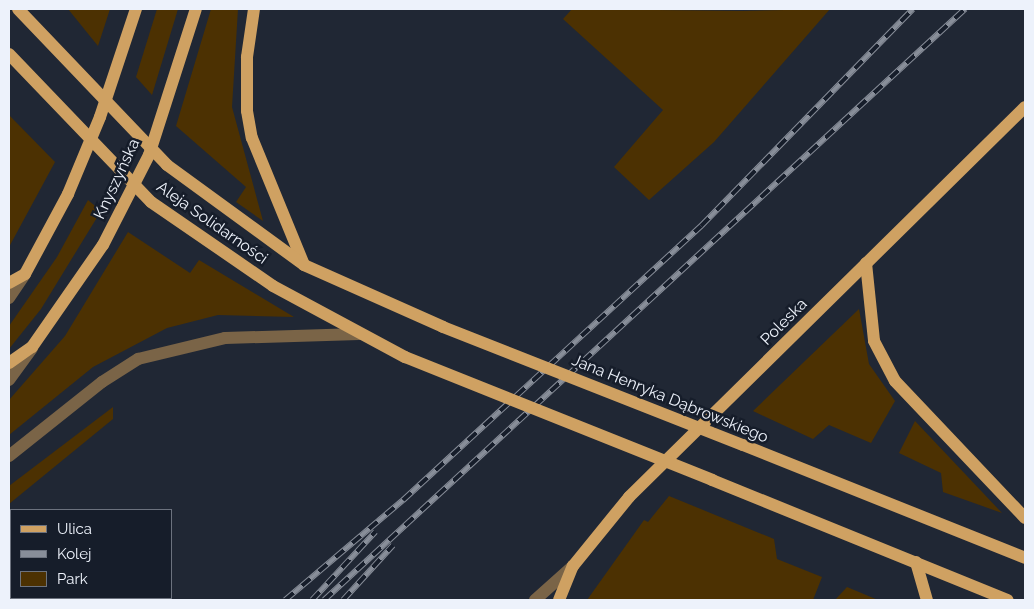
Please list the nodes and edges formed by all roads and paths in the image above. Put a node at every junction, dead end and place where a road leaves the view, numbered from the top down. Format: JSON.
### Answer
{"nodes":[{"id":1,"x":18,"y":9,"type":"edge"},
{"id":2,"x":136,"y":9,"type":"edge"},
{"id":3,"x":196,"y":9,"type":"edge"},
{"id":4,"x":254,"y":9,"type":"edge"},
{"id":5,"x":9,"y":54,"type":"edge"},
{"id":6,"x":1025,"y":107,"type":"edge"},
{"id":7,"x":866,"y":263,"type":"junction"},
{"id":8,"x":304,"y":265,"type":"junction"},
{"id":9,"x":25,"y":274,"type":"junction"},
{"id":10,"x":9,"y":283,"type":"edge"},
{"id":11,"x":9,"y":298,"type":"edge"},
{"id":12,"x":359,"y":334,"type":"junction"},
{"id":13,"x":32,"y":347,"type":"junction"},
{"id":14,"x":9,"y":363,"type":"edge"},
{"id":15,"x":9,"y":380,"type":"edge"},
{"id":16,"x":9,"y":456,"type":"edge"},
{"id":17,"x":1025,"y":518,"type":"edge"},
{"id":18,"x":1025,"y":558,"type":"edge"},
{"id":19,"x":916,"y":562,"type":"junction"},
{"id":20,"x":572,"y":566,"type":"junction"},
{"id":21,"x":536,"y":600,"type":"edge"},
{"id":22,"x":559,"y":600,"type":"edge"},
{"id":23,"x":927,"y":600,"type":"edge"},
{"id":24,"x":1008,"y":600,"type":"edge"}],
"edges":[{"from":1,"to":8,"type":"main road","name":"Aleja Solidarności","bridge":true},
{"from":2,"to":9,"type":"main road"},
{"from":3,"to":13,"type":"main road","name":"Knyszyńska"},
{"from":4,"to":8,"type":"main road"},
{"from":5,"to":12,"type":"main road","name":"Aleja Solidarności","bridge":true},
{"from":6,"to":7,"type":"main road","name":"Poleska"},
{"from":7,"to":17,"type":"main road"},
{"from":7,"to":20,"type":"main road","name":"Poleska"},
{"from":8,"to":18,"type":"main road","name":"Jana Henryka Dąbrowskiego","bridge":true},
{"from":9,"to":10,"type":"main road"},
{"from":9,"to":11,"type":"street"},
{"from":12,"to":16,"type":"street"},
{"from":12,"to":19,"type":"main road","name":"Aleja Solidarności","bridge":true},
{"from":13,"to":14,"type":"main road"},
{"from":13,"to":15,"type":"street"},
{"from":19,"to":23,"type":"main road"},
{"from":19,"to":24,"type":"main road"},
{"from":20,"to":21,"type":"street","name":"Poleska"},
{"from":20,"to":22,"type":"main road","name":"Poleska"}]}
